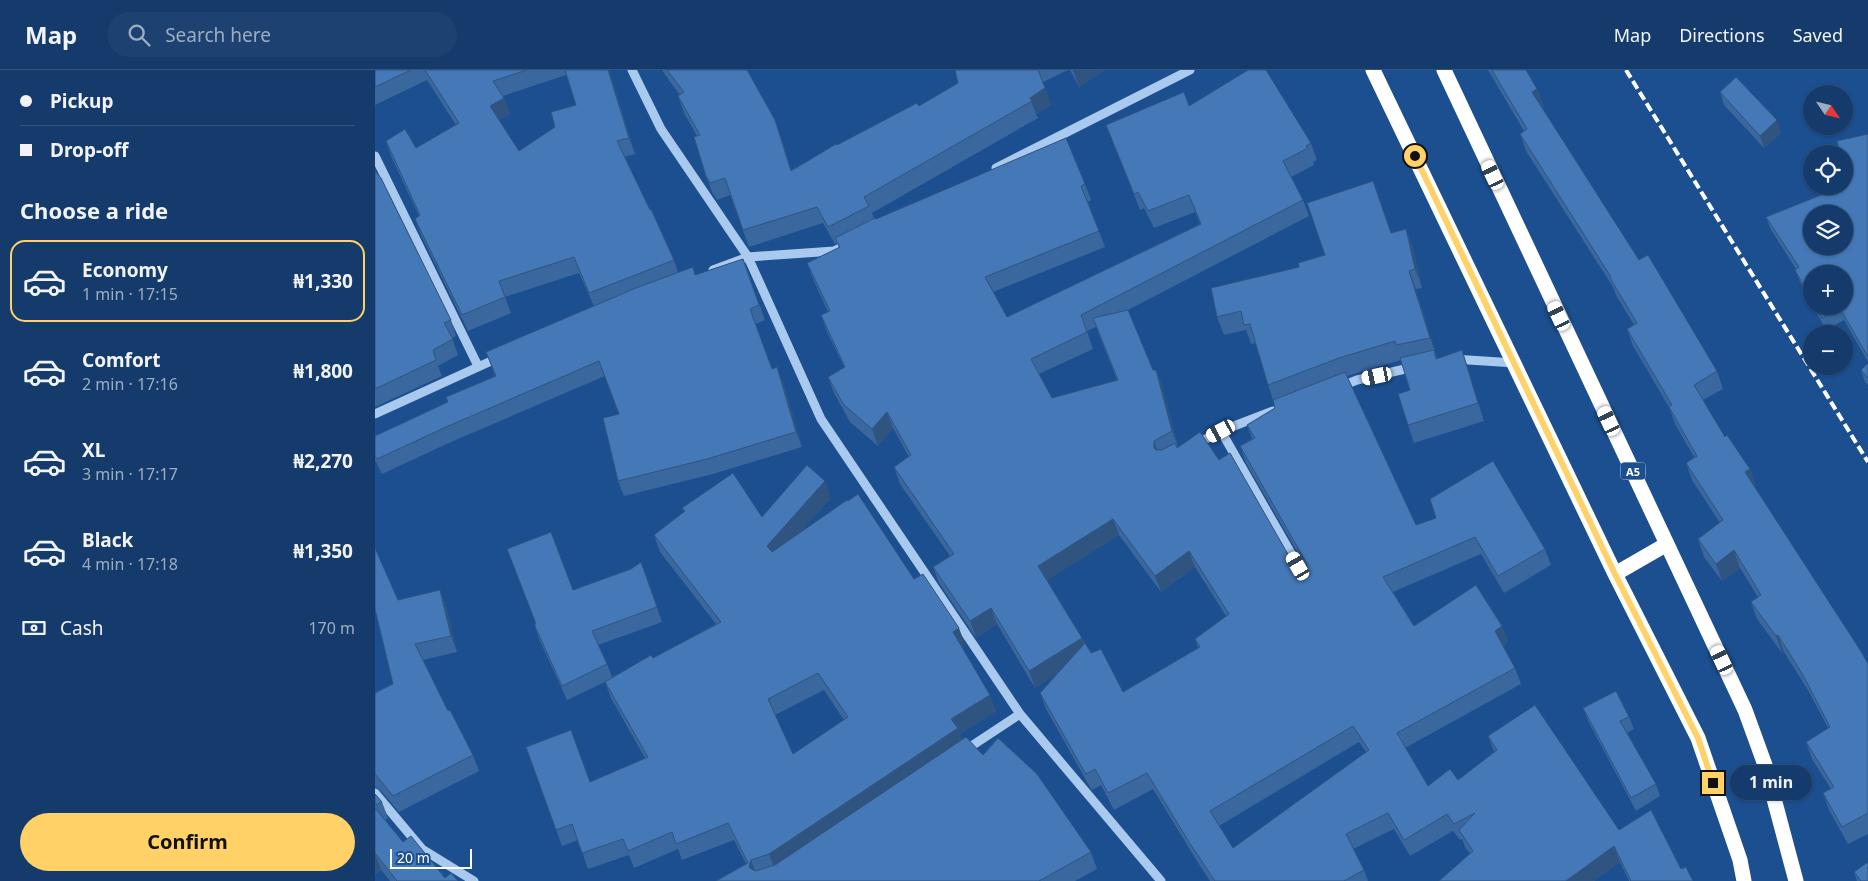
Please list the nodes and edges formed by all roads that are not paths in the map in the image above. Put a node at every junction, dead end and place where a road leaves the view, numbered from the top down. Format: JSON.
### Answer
{"nodes":[{"id":1,"x":632,"y":70,"type":"edge"},
{"id":2,"x":1190,"y":70,"type":"edge"},
{"id":3,"x":1373,"y":70,"type":"edge"},
{"id":4,"x":1444,"y":70,"type":"edge"},
{"id":5,"x":375,"y":156,"type":"edge"},
{"id":6,"x":985,"y":174,"type":"edge"},
{"id":7,"x":852,"y":242,"type":"edge"},
{"id":8,"x":748,"y":257,"type":"junction"},
{"id":9,"x":703,"y":274,"type":"edge"},
{"id":10,"x":505,"y":354,"type":"edge"},
{"id":11,"x":1445,"y":361,"type":"edge"},
{"id":12,"x":1515,"y":364,"type":"junction"},
{"id":13,"x":1425,"y":365,"type":"edge"},
{"id":14,"x":478,"y":366,"type":"junction"},
{"id":15,"x":1330,"y":390,"type":"edge"},
{"id":16,"x":1284,"y":407,"type":"edge"},
{"id":17,"x":375,"y":414,"type":"edge"},
{"id":18,"x":1221,"y":431,"type":"junction"},
{"id":19,"x":1189,"y":448,"type":"edge"},
{"id":20,"x":1667,"y":544,"type":"junction"},
{"id":21,"x":1615,"y":574,"type":"junction"},
{"id":22,"x":1308,"y":583,"type":"edge"},
{"id":23,"x":1020,"y":714,"type":"junction"},
{"id":24,"x":955,"y":757,"type":"edge"},
{"id":25,"x":375,"y":793,"type":"edge"},
{"id":26,"x":474,"y":881,"type":"edge"},
{"id":27,"x":1161,"y":881,"type":"edge"},
{"id":28,"x":1744,"y":881,"type":"edge"},
{"id":29,"x":1796,"y":881,"type":"edge"}],
"edges":[{"from":1,"to":8,"type":"street"},
{"from":2,"to":6,"type":"street"},
{"from":3,"to":12,"type":"highway"},
{"from":4,"to":20,"type":"highway","number":"A5"},
{"from":5,"to":14,"type":"street"},
{"from":7,"to":8,"type":"street"},
{"from":8,"to":9,"type":"street"},
{"from":8,"to":23,"type":"street"},
{"from":10,"to":14,"type":"street"},
{"from":11,"to":12,"type":"street"},
{"from":12,"to":21,"type":"highway"},
{"from":13,"to":15,"type":"street"},
{"from":14,"to":17,"type":"street"},
{"from":16,"to":18,"type":"street"},
{"from":18,"to":19,"type":"street"},
{"from":18,"to":22,"type":"street"},
{"from":20,"to":21,"type":"highway"},
{"from":20,"to":29,"type":"highway","number":"A5"},
{"from":21,"to":28,"type":"highway"},
{"from":23,"to":24,"type":"street"},
{"from":23,"to":27,"type":"street"},
{"from":25,"to":26,"type":"street"}]}
